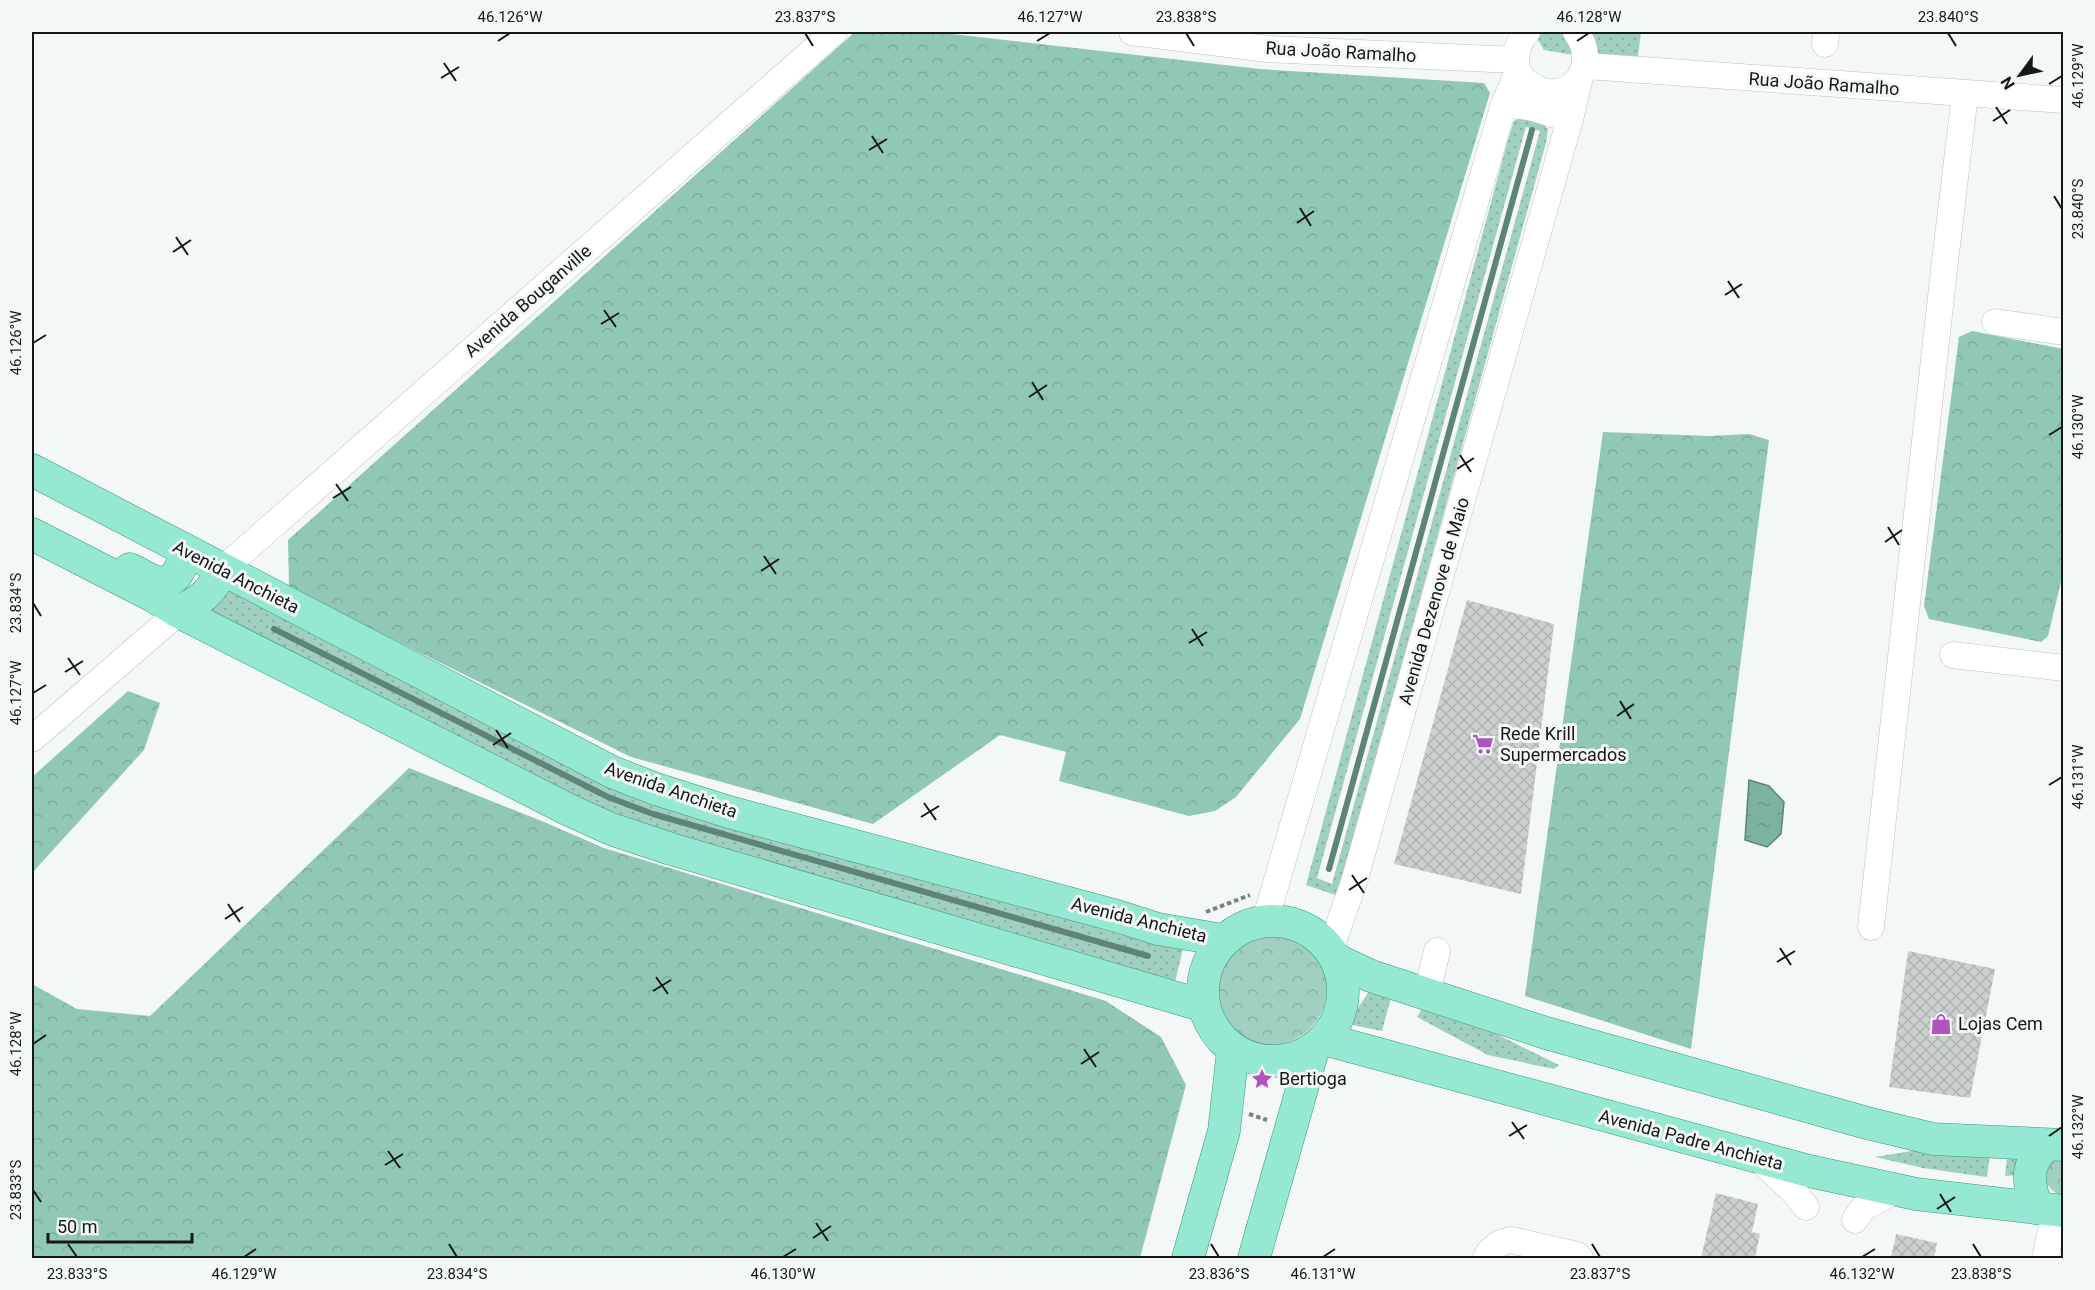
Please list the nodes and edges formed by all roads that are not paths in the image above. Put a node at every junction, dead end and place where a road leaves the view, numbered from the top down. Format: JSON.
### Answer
{"nodes":[{"id":1,"x":834,"y":32,"type":"edge"},
{"id":2,"x":1131,"y":32,"type":"edge"},
{"id":3,"x":1521,"y":46,"type":"edge"},
{"id":4,"x":1582,"y":50,"type":"edge"},
{"id":5,"x":1965,"y":94,"type":"junction"},
{"id":6,"x":2064,"y":100,"type":"edge"},
{"id":7,"x":1504,"y":104,"type":"junction"},
{"id":8,"x":1570,"y":119,"type":"junction"},
{"id":9,"x":1995,"y":322,"type":"dead end"},
{"id":10,"x":2064,"y":332,"type":"edge"},
{"id":11,"x":32,"y":470,"type":"edge"},
{"id":12,"x":44,"y":541,"type":"edge"},
{"id":13,"x":182,"y":549,"type":"junction"},
{"id":14,"x":222,"y":570,"type":"junction"},
{"id":15,"x":179,"y":612,"type":"junction"},
{"id":16,"x":1953,"y":655,"type":"dead end"},
{"id":17,"x":2064,"y":668,"type":"edge"},
{"id":18,"x":32,"y":740,"type":"edge"},
{"id":19,"x":1265,"y":921,"type":"junction"},
{"id":20,"x":1870,"y":927,"type":"dead end"},
{"id":21,"x":1223,"y":940,"type":"junction"},
{"id":22,"x":1437,"y":951,"type":"dead end"},
{"id":23,"x":1334,"y":955,"type":"junction"},
{"id":24,"x":1426,"y":993,"type":"junction"},
{"id":25,"x":1204,"y":1006,"type":"junction"},
{"id":26,"x":1318,"y":1045,"type":"junction"},
{"id":27,"x":1233,"y":1050,"type":"junction"},
{"id":28,"x":2055,"y":1145,"type":"edge"},
{"id":29,"x":1758,"y":1158,"type":"junction"},
{"id":30,"x":1896,"y":1190,"type":"junction"},
{"id":31,"x":1806,"y":1207,"type":"dead end"},
{"id":32,"x":2052,"y":1210,"type":"edge"},
{"id":33,"x":1855,"y":1220,"type":"dead end"},
{"id":34,"x":1188,"y":1258,"type":"edge"},
{"id":35,"x":1254,"y":1258,"type":"edge"},
{"id":36,"x":1486,"y":1258,"type":"edge"},
{"id":37,"x":1580,"y":1258,"type":"edge"},
{"id":38,"x":2045,"y":1258,"type":"edge"}],
"edges":[{"from":1,"to":14,"type":"street","name":"Avenida Bouganville"},
{"from":2,"to":3,"type":"street","name":"Rua João Ramalho"},
{"from":3,"to":4,"type":"street"},
{"from":3,"to":7,"type":"street"},
{"from":4,"to":5,"type":"street","name":"Rua João Ramalho"},
{"from":4,"to":8,"type":"street","name":"Avenida Dezenove de Maio"},
{"from":5,"to":6,"type":"street","name":"Rua João Ramalho"},
{"from":5,"to":20,"type":"street"},
{"from":7,"to":8,"type":"street"},
{"from":7,"to":19,"type":"street"},
{"from":8,"to":23,"type":"street","name":"Avenida Dezenove de Maio"},
{"from":9,"to":10,"type":"street"},
{"from":11,"to":13,"type":"main road","name":"Avenida Anchieta"},
{"from":12,"to":13,"type":"main road"},
{"from":12,"to":15,"type":"main road"},
{"from":13,"to":14,"type":"main road","name":"Avenida Anchieta"},
{"from":14,"to":15,"type":"main road"},
{"from":14,"to":21,"type":"main road","name":"Avenida Anchieta"},
{"from":15,"to":18,"type":"street"},
{"from":15,"to":25,"type":"main road"},
{"from":16,"to":17,"type":"street"},
{"from":19,"to":21,"type":"main road"},
{"from":19,"to":23,"type":"main road"},
{"from":21,"to":25,"type":"main road"},
{"from":22,"to":24,"type":"street"},
{"from":23,"to":24,"type":"main road"},
{"from":23,"to":26,"type":"main road"},
{"from":24,"to":28,"type":"main road"},
{"from":25,"to":27,"type":"main road"},
{"from":26,"to":27,"type":"main road"},
{"from":26,"to":29,"type":"main road","name":"Avenida Padre Anchieta"},
{"from":26,"to":35,"type":"main road"},
{"from":27,"to":34,"type":"main road"},
{"from":28,"to":32,"type":"main road"},
{"from":29,"to":30,"type":"main road","name":"Avenida Padre Anchieta"},
{"from":29,"to":31,"type":"street"},
{"from":30,"to":32,"type":"main road","name":"Avenida Padre Anchieta"},
{"from":30,"to":33,"type":"street"},
{"from":32,"to":38,"type":"street"},
{"from":36,"to":37,"type":"street"}]}
